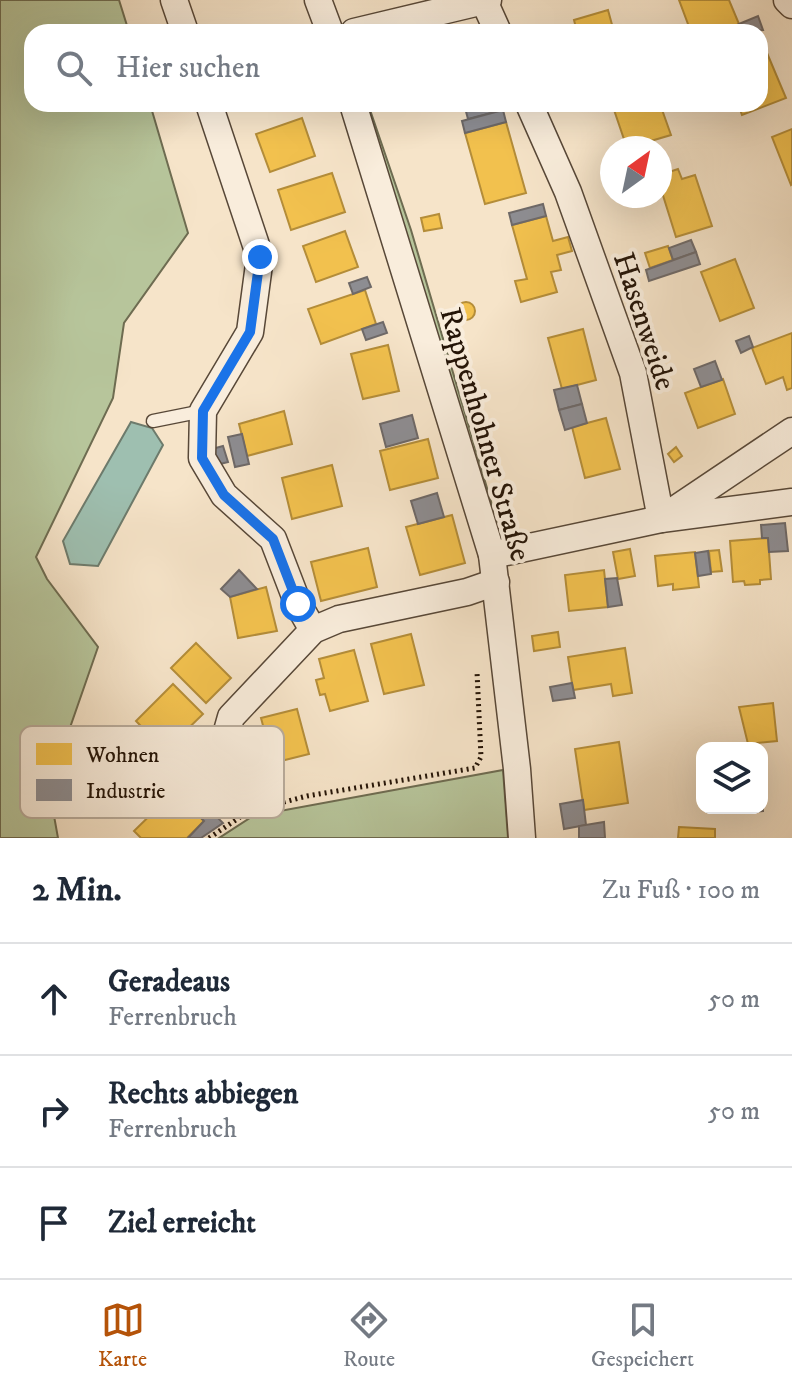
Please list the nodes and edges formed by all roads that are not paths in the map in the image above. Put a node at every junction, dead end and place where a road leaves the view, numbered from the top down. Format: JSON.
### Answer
{"nodes":[{"id":1,"x":174,"y":0,"type":"edge"},
{"id":2,"x":318,"y":0,"type":"edge"},
{"id":3,"x":787,"y":0,"type":"edge"},
{"id":4,"x":486,"y":1,"type":"edge"},
{"id":5,"x":792,"y":5,"type":"edge"},
{"id":6,"x":182,"y":24,"type":"edge"},
{"id":7,"x":327,"y":24,"type":"edge"},
{"id":8,"x":388,"y":24,"type":"edge"},
{"id":9,"x":495,"y":24,"type":"edge"},
{"id":10,"x":212,"y":112,"type":"edge"},
{"id":11,"x":355,"y":112,"type":"edge"},
{"id":12,"x":533,"y":112,"type":"edge"},
{"id":13,"x":203,"y":411,"type":"junction"},
{"id":14,"x":153,"y":421,"type":"dead end"},
{"id":15,"x":792,"y":431,"type":"edge"},
{"id":16,"x":792,"y":502,"type":"edge"},
{"id":17,"x":661,"y":519,"type":"junction"},
{"id":18,"x":492,"y":555,"type":"junction"},
{"id":19,"x":496,"y":582,"type":"junction"},
{"id":20,"x":313,"y":630,"type":"junction"},
{"id":21,"x":228,"y":726,"type":"edge"},
{"id":22,"x":522,"y":838,"type":"edge"}],
"edges":[{"from":1,"to":6,"type":"street"},
{"from":2,"to":7,"type":"street"},
{"from":3,"to":5,"type":"street"},
{"from":4,"to":8,"type":"street"},
{"from":4,"to":9,"type":"street"},
{"from":10,"to":13,"type":"street"},
{"from":11,"to":18,"type":"street","name":"Rappenhohner Straße"},
{"from":12,"to":17,"type":"street","name":"Hasenweide"},
{"from":13,"to":14,"type":"lane"},
{"from":13,"to":20,"type":"street"},
{"from":15,"to":17,"type":"street"},
{"from":16,"to":17,"type":"street"},
{"from":17,"to":18,"type":"street"},
{"from":18,"to":19,"type":"street","name":"Rappenhohner Straße"},
{"from":19,"to":20,"type":"street"},
{"from":19,"to":22,"type":"street","name":"Rappenhohner Straße"},
{"from":20,"to":21,"type":"street"}]}
